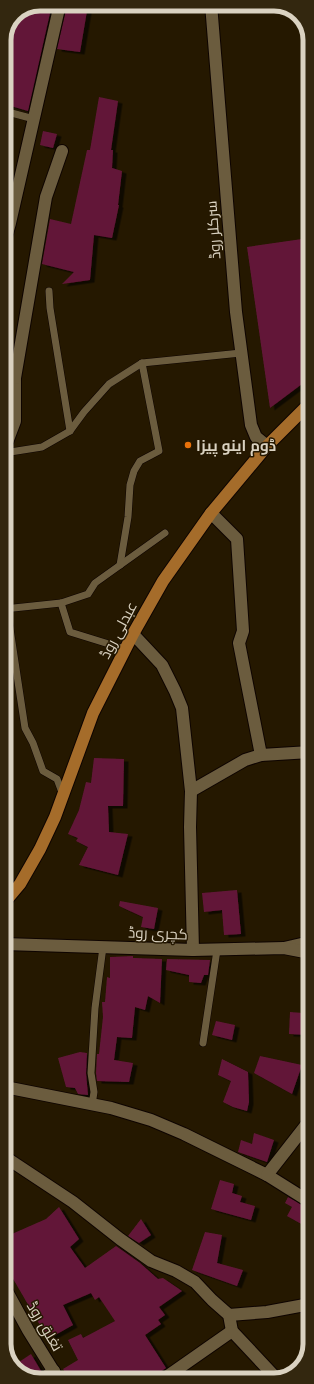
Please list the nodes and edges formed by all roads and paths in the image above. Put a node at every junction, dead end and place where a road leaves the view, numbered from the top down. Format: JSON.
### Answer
{"nodes":[{"id":1,"x":58,"y":11,"type":"edge"},
{"id":2,"x":212,"y":11,"type":"edge"},
{"id":3,"x":11,"y":113,"type":"edge"},
{"id":4,"x":34,"y":119,"type":"junction"},
{"id":5,"x":62,"y":151,"type":"dead end"},
{"id":6,"x":11,"y":219,"type":"edge"},
{"id":7,"x":49,"y":291,"type":"dead end"},
{"id":8,"x":241,"y":353,"type":"junction"},
{"id":9,"x":142,"y":363,"type":"junction"},
{"id":10,"x":11,"y":374,"type":"edge"},
{"id":11,"x":15,"y":378,"type":"junction"},
{"id":12,"x":303,"y":409,"type":"edge"},
{"id":13,"x":70,"y":431,"type":"junction"},
{"id":14,"x":11,"y":432,"type":"edge"},
{"id":15,"x":267,"y":446,"type":"junction"},
{"id":16,"x":11,"y":451,"type":"edge"},
{"id":17,"x":211,"y":514,"type":"junction"},
{"id":18,"x":165,"y":533,"type":"dead end"},
{"id":19,"x":120,"y":565,"type":"junction"},
{"id":20,"x":61,"y":603,"type":"junction"},
{"id":21,"x":11,"y":608,"type":"edge"},
{"id":22,"x":133,"y":634,"type":"junction"},
{"id":23,"x":11,"y":640,"type":"edge"},
{"id":24,"x":125,"y":649,"type":"junction"},
{"id":25,"x":303,"y":753,"type":"edge"},
{"id":26,"x":261,"y":756,"type":"junction"},
{"id":27,"x":191,"y":791,"type":"junction"},
{"id":28,"x":63,"y":796,"type":"junction"},
{"id":29,"x":11,"y":895,"type":"edge"},
{"id":30,"x":11,"y":944,"type":"edge"},
{"id":31,"x":303,"y":944,"type":"edge"},
{"id":32,"x":102,"y":947,"type":"junction"},
{"id":33,"x":284,"y":948,"type":"junction"},
{"id":34,"x":193,"y":950,"type":"junction"},
{"id":35,"x":217,"y":950,"type":"junction"},
{"id":36,"x":303,"y":952,"type":"edge"},
{"id":37,"x":203,"y":1043,"type":"dead end"},
{"id":38,"x":11,"y":1088,"type":"edge"},
{"id":39,"x":92,"y":1105,"type":"junction"},
{"id":40,"x":303,"y":1129,"type":"edge"},
{"id":41,"x":11,"y":1161,"type":"edge"},
{"id":42,"x":267,"y":1175,"type":"junction"},
{"id":43,"x":303,"y":1198,"type":"edge"},
{"id":44,"x":11,"y":1299,"type":"edge"},
{"id":45,"x":303,"y":1305,"type":"edge"},
{"id":46,"x":229,"y":1315,"type":"junction"},
{"id":47,"x":232,"y":1331,"type":"junction"},
{"id":48,"x":55,"y":1373,"type":"edge"},
{"id":49,"x":172,"y":1373,"type":"edge"},
{"id":50,"x":270,"y":1373,"type":"edge"}],
"edges":[{"from":1,"to":4,"type":"street"},
{"from":2,"to":8,"type":"street","name":"سرکلر روڈ"},
{"from":3,"to":4,"type":"lane"},
{"from":4,"to":6,"type":"street"},
{"from":5,"to":11,"type":"street"},
{"from":7,"to":13,"type":"lane"},
{"from":8,"to":9,"type":"lane"},
{"from":8,"to":15,"type":"street","name":"سرکلر روڈ"},
{"from":9,"to":13,"type":"lane"},
{"from":9,"to":19,"type":"lane"},
{"from":10,"to":11,"type":"street"},
{"from":11,"to":14,"type":"street"},
{"from":12,"to":15,"type":"main road","name":"عبدلی روڈ"},
{"from":13,"to":16,"type":"lane"},
{"from":15,"to":17,"type":"main road","name":"عبدلی روڈ"},
{"from":17,"to":22,"type":"main road","name":"عبدلی روڈ"},
{"from":17,"to":26,"type":"street"},
{"from":18,"to":19,"type":"lane"},
{"from":19,"to":20,"type":"lane"},
{"from":20,"to":21,"type":"lane"},
{"from":20,"to":24,"type":"lane"},
{"from":22,"to":24,"type":"main road","name":"عبدلی روڈ"},
{"from":22,"to":27,"type":"street"},
{"from":23,"to":28,"type":"lane"},
{"from":24,"to":28,"type":"main road","name":"عبدلی روڈ"},
{"from":25,"to":26,"type":"street"},
{"from":26,"to":27,"type":"street"},
{"from":27,"to":34,"type":"street"},
{"from":28,"to":29,"type":"main road","name":"عبدلی روڈ"},
{"from":30,"to":32,"type":"street","name":"کچری روڈ"},
{"from":31,"to":33,"type":"street"},
{"from":32,"to":34,"type":"street","name":"کچری روڈ"},
{"from":32,"to":39,"type":"lane"},
{"from":33,"to":35,"type":"street","name":"کچری روڈ"},
{"from":33,"to":36,"type":"street","name":"کچری روڈ"},
{"from":34,"to":35,"type":"street","name":"کچری روڈ"},
{"from":35,"to":37,"type":"lane"},
{"from":38,"to":39,"type":"street"},
{"from":39,"to":42,"type":"street"},
{"from":40,"to":42,"type":"street"},
{"from":41,"to":46,"type":"street"},
{"from":42,"to":43,"type":"street"},
{"from":44,"to":48,"type":"street","name":"تغلق روڈ"},
{"from":45,"to":46,"type":"street"},
{"from":46,"to":47,"type":"street"},
{"from":47,"to":49,"type":"street"},
{"from":47,"to":50,"type":"street"}]}
